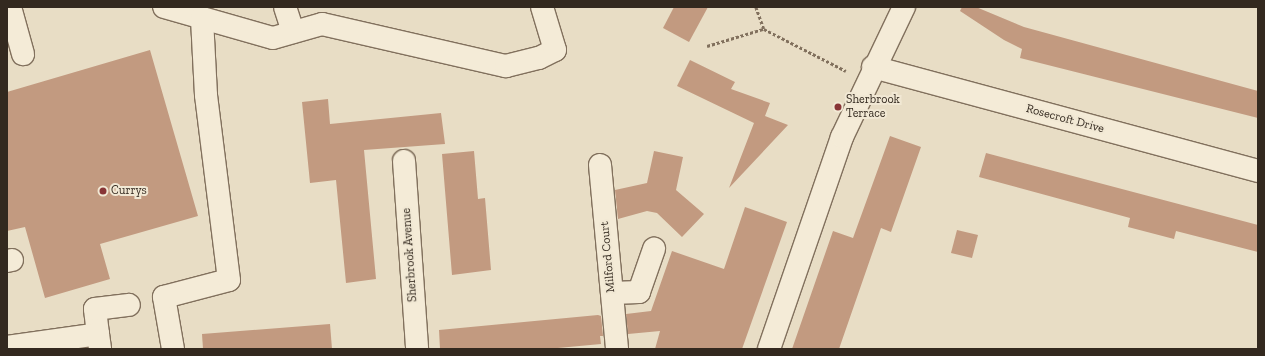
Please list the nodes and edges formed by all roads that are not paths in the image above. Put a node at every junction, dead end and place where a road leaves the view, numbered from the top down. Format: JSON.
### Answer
{"nodes":[{"id":1,"x":10,"y":7,"type":"edge"},
{"id":2,"x":164,"y":7,"type":"edge"},
{"id":3,"x":285,"y":7,"type":"edge"},
{"id":4,"x":542,"y":7,"type":"edge"},
{"id":5,"x":904,"y":7,"type":"edge"},
{"id":6,"x":202,"y":18,"type":"junction"},
{"id":7,"x":293,"y":32,"type":"junction"},
{"id":8,"x":23,"y":54,"type":"dead end"},
{"id":9,"x":870,"y":74,"type":"junction"},
{"id":10,"x":404,"y":161,"type":"dead end"},
{"id":11,"x":600,"y":165,"type":"dead end"},
{"id":12,"x":1258,"y":171,"type":"edge"},
{"id":13,"x":654,"y":249,"type":"dead end"},
{"id":14,"x":612,"y":293,"type":"junction"},
{"id":15,"x":129,"y":305,"type":"dead end"},
{"id":16,"x":99,"y":341,"type":"edge"},
{"id":17,"x":7,"y":347,"type":"edge"},
{"id":18,"x":173,"y":349,"type":"edge"},
{"id":19,"x":417,"y":349,"type":"edge"},
{"id":20,"x":617,"y":349,"type":"edge"},
{"id":21,"x":769,"y":349,"type":"edge"}],
"edges":[{"from":1,"to":8,"type":"street"},
{"from":2,"to":6,"type":"street"},
{"from":3,"to":7,"type":"street"},
{"from":4,"to":7,"type":"street"},
{"from":5,"to":9,"type":"street"},
{"from":6,"to":7,"type":"street"},
{"from":6,"to":18,"type":"street"},
{"from":9,"to":12,"type":"street","name":"Rosecroft Drive"},
{"from":9,"to":21,"type":"street"},
{"from":10,"to":19,"type":"street","name":"Sherbrook Avenue"},
{"from":11,"to":14,"type":"street","name":"Milford Court"},
{"from":13,"to":14,"type":"street"},
{"from":14,"to":20,"type":"street","name":"Milford Court"},
{"from":15,"to":16,"type":"street"},
{"from":16,"to":17,"type":"street"}]}
